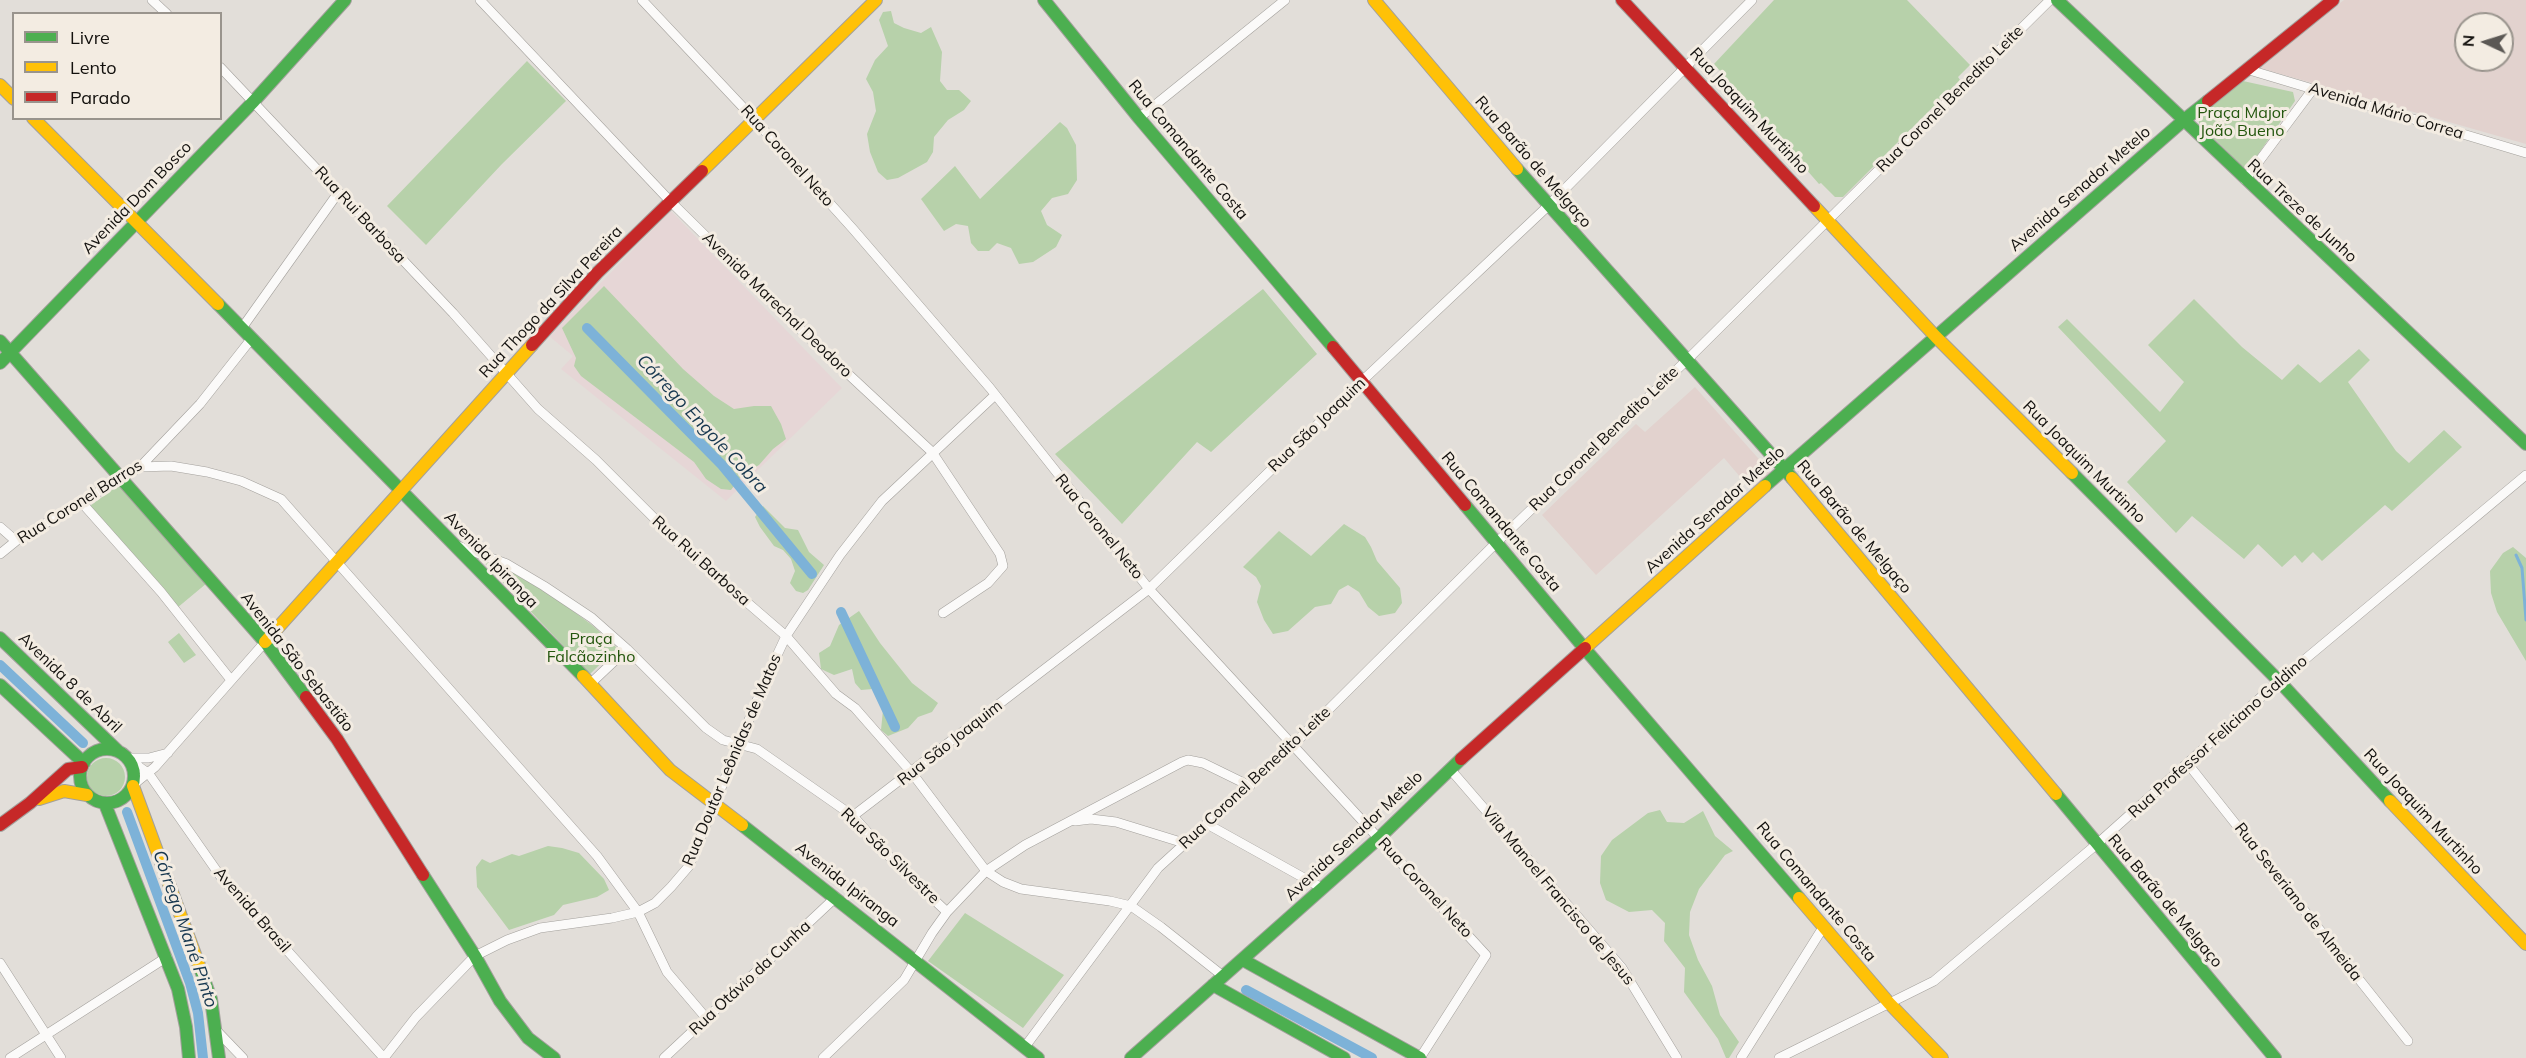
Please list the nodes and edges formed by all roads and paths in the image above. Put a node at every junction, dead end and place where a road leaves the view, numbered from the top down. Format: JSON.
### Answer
{"nodes":[{"id":1,"x":152,"y":0,"type":"edge"},
{"id":2,"x":480,"y":0,"type":"edge"},
{"id":3,"x":642,"y":0,"type":"edge"},
{"id":4,"x":876,"y":0,"type":"edge"},
{"id":5,"x":1044,"y":0,"type":"edge"},
{"id":6,"x":1285,"y":0,"type":"edge"},
{"id":7,"x":1374,"y":0,"type":"edge"},
{"id":8,"x":1622,"y":0,"type":"edge"},
{"id":9,"x":1752,"y":0,"type":"edge"},
{"id":10,"x":2050,"y":0,"type":"edge"},
{"id":11,"x":2057,"y":0,"type":"edge"},
{"id":12,"x":2333,"y":0,"type":"edge"},
{"id":13,"x":340,"y":2,"type":"edge"},
{"id":14,"x":165,"y":12,"type":"edge"},
{"id":15,"x":1687,"y":67,"type":"junction"},
{"id":16,"x":222,"y":69,"type":"edge"},
{"id":17,"x":2246,"y":69,"type":"junction"},
{"id":18,"x":0,"y":86,"type":"edge"},
{"id":19,"x":2313,"y":89,"type":"junction"},
{"id":20,"x":12,"y":97,"type":"edge"},
{"id":21,"x":254,"y":101,"type":"junction"},
{"id":22,"x":1139,"y":118,"type":"junction"},
{"id":23,"x":754,"y":119,"type":"junction"},
{"id":24,"x":35,"y":120,"type":"edge"},
{"id":25,"x":2184,"y":120,"type":"junction"},
{"id":26,"x":2526,"y":153,"type":"edge"},
{"id":27,"x":2245,"y":180,"type":"junction"},
{"id":28,"x":338,"y":193,"type":"junction"},
{"id":29,"x":670,"y":201,"type":"junction"},
{"id":30,"x":1548,"y":206,"type":"junction"},
{"id":31,"x":1828,"y":221,"type":"junction"},
{"id":32,"x":137,"y":222,"type":"junction"},
{"id":33,"x":242,"y":328,"type":"junction"},
{"id":34,"x":1936,"y":337,"type":"junction"},
{"id":35,"x":252,"y":338,"type":"junction"},
{"id":36,"x":0,"y":341,"type":"edge"},
{"id":37,"x":10,"y":352,"type":"junction"},
{"id":38,"x":1688,"y":359,"type":"junction"},
{"id":39,"x":0,"y":363,"type":"edge"},
{"id":40,"x":507,"y":373,"type":"junction"},
{"id":41,"x":1362,"y":381,"type":"junction"},
{"id":42,"x":994,"y":396,"type":"junction"},
{"id":43,"x":2526,"y":444,"type":"edge"},
{"id":44,"x":933,"y":452,"type":"junction"},
{"id":45,"x":140,"y":467,"type":"junction"},
{"id":46,"x":1785,"y":470,"type":"junction"},
{"id":47,"x":2526,"y":475,"type":"edge"},
{"id":48,"x":122,"y":477,"type":"junction"},
{"id":49,"x":401,"y":491,"type":"junction"},
{"id":50,"x":82,"y":503,"type":"junction"},
{"id":51,"x":0,"y":527,"type":"edge"},
{"id":52,"x":16,"y":541,"type":"junction"},
{"id":53,"x":1496,"y":542,"type":"junction"},
{"id":54,"x":450,"y":543,"type":"junction"},
{"id":55,"x":0,"y":554,"type":"edge"},
{"id":56,"x":337,"y":563,"type":"junction"},
{"id":57,"x":1149,"y":589,"type":"junction"},
{"id":58,"x":943,"y":613,"type":"dead end"},
{"id":59,"x":786,"y":636,"type":"junction"},
{"id":60,"x":0,"y":638,"type":"edge"},
{"id":61,"x":265,"y":642,"type":"junction"},
{"id":62,"x":627,"y":649,"type":"junction"},
{"id":63,"x":1585,"y":649,"type":"junction"},
{"id":64,"x":231,"y":680,"type":"junction"},
{"id":65,"x":2279,"y":681,"type":"junction"},
{"id":66,"x":590,"y":684,"type":"junction"},
{"id":67,"x":0,"y":685,"type":"edge"},
{"id":68,"x":740,"y":744,"type":"junction"},
{"id":69,"x":1293,"y":745,"type":"junction"},
{"id":70,"x":67,"y":748,"type":"junction"},
{"id":71,"x":168,"y":753,"type":"junction"},
{"id":72,"x":122,"y":754,"type":"junction"},
{"id":73,"x":2188,"y":764,"type":"junction"},
{"id":74,"x":83,"y":765,"type":"junction"},
{"id":75,"x":68,"y":769,"type":"junction"},
{"id":76,"x":1450,"y":770,"type":"junction"},
{"id":77,"x":912,"y":773,"type":"junction"},
{"id":78,"x":149,"y":774,"type":"junction"},
{"id":79,"x":133,"y":785,"type":"junction"},
{"id":80,"x":1250,"y":786,"type":"junction"},
{"id":81,"x":87,"y":795,"type":"junction"},
{"id":82,"x":30,"y":803,"type":"junction"},
{"id":83,"x":716,"y":803,"type":"junction"},
{"id":84,"x":105,"y":804,"type":"junction"},
{"id":85,"x":853,"y":816,"type":"junction"},
{"id":86,"x":1070,"y":822,"type":"junction"},
{"id":87,"x":1207,"y":824,"type":"junction"},
{"id":88,"x":0,"y":825,"type":"edge"},
{"id":89,"x":1379,"y":838,"type":"junction"},
{"id":90,"x":1184,"y":843,"type":"junction"},
{"id":91,"x":2097,"y":844,"type":"junction"},
{"id":92,"x":986,"y":871,"type":"junction"},
{"id":93,"x":1323,"y":888,"type":"junction"},
{"id":94,"x":836,"y":897,"type":"junction"},
{"id":95,"x":1131,"y":906,"type":"junction"},
{"id":96,"x":638,"y":912,"type":"junction"},
{"id":97,"x":947,"y":912,"type":"junction"},
{"id":98,"x":1824,"y":926,"type":"junction"},
{"id":99,"x":2526,"y":944,"type":"edge"},
{"id":100,"x":475,"y":956,"type":"junction"},
{"id":101,"x":167,"y":957,"type":"junction"},
{"id":102,"x":1243,"y":960,"type":"junction"},
{"id":103,"x":916,"y":961,"type":"junction"},
{"id":104,"x":0,"y":963,"type":"edge"},
{"id":105,"x":1223,"y":976,"type":"junction"},
{"id":106,"x":1213,"y":985,"type":"junction"},
{"id":107,"x":1888,"y":1003,"type":"junction"},
{"id":108,"x":707,"y":1019,"type":"junction"},
{"id":109,"x":218,"y":1030,"type":"junction"},
{"id":110,"x":46,"y":1036,"type":"junction"},
{"id":111,"x":2408,"y":1041,"type":"dead end"},
{"id":112,"x":1024,"y":1047,"type":"junction"},
{"id":113,"x":10,"y":1058,"type":"edge"},
{"id":114,"x":61,"y":1058,"type":"edge"},
{"id":115,"x":189,"y":1058,"type":"edge"},
{"id":116,"x":219,"y":1058,"type":"edge"},
{"id":117,"x":243,"y":1058,"type":"edge"},
{"id":118,"x":384,"y":1058,"type":"edge"},
{"id":119,"x":554,"y":1058,"type":"edge"},
{"id":120,"x":664,"y":1058,"type":"edge"},
{"id":121,"x":823,"y":1058,"type":"edge"},
{"id":122,"x":1038,"y":1058,"type":"edge"},
{"id":123,"x":1131,"y":1058,"type":"edge"},
{"id":124,"x":1344,"y":1058,"type":"edge"},
{"id":125,"x":1420,"y":1058,"type":"edge"},
{"id":126,"x":1677,"y":1058,"type":"edge"},
{"id":127,"x":1742,"y":1058,"type":"edge"},
{"id":128,"x":1779,"y":1058,"type":"edge"},
{"id":129,"x":1942,"y":1058,"type":"edge"},
{"id":130,"x":2275,"y":1058,"type":"edge"}],
"edges":[{"from":1,"to":14,"type":"street"},
{"from":2,"to":29,"type":"street","name":"Avenida Marechal Deodoro"},
{"from":3,"to":23,"type":"street","name":"Rua Coronel Neto"},
{"from":4,"to":23,"type":"street","name":"Rua Thogo da Silva Pereira"},
{"from":5,"to":22,"type":"street","name":"Rua Comandante Costa"},
{"from":6,"to":22,"type":"street"},
{"from":7,"to":30,"type":"street","name":"Rua Barão de Melgaço"},
{"from":8,"to":15,"type":"street","name":"Rua Joaquim Murtinho"},
{"from":9,"to":15,"type":"street","name":"Rua São Joaquim"},
{"from":10,"to":31,"type":"street","name":"Rua Coronel Benedito Leite"},
{"from":11,"to":25,"type":"street","name":"Rua Treze de Junho"},
{"from":12,"to":17,"type":"street","name":"Avenida Senador Metelo"},
{"from":13,"to":21,"type":"street","name":"Avenida Dom Bosco"},
{"from":15,"to":30,"type":"street","name":"Rua São Joaquim"},
{"from":15,"to":31,"type":"street","name":"Rua Joaquim Murtinho"},
{"from":16,"to":21,"type":"street","name":"Rua Rui Barbosa"},
{"from":17,"to":19,"type":"street","name":"Avenida Mário Correa"},
{"from":17,"to":25,"type":"street","name":"Avenida Senador Metelo"},
{"from":18,"to":20,"type":"street"},
{"from":19,"to":26,"type":"street","name":"Avenida Mário Correa"},
{"from":19,"to":27,"type":"street"},
{"from":21,"to":28,"type":"street","name":"Rua Rui Barbosa"},
{"from":21,"to":32,"type":"street","name":"Avenida Dom Bosco"},
{"from":22,"to":41,"type":"street","name":"Rua Comandante Costa"},
{"from":23,"to":29,"type":"street","name":"Rua Thogo da Silva Pereira"},
{"from":23,"to":42,"type":"street","name":"Rua Coronel Neto"},
{"from":24,"to":32,"type":"street","name":"Avenida Ipiranga"},
{"from":25,"to":27,"type":"street","name":"Rua Treze de Junho"},
{"from":25,"to":34,"type":"street","name":"Avenida Senador Metelo"},
{"from":27,"to":43,"type":"street","name":"Rua Treze de Junho"},
{"from":28,"to":33,"type":"street"},
{"from":28,"to":40,"type":"street","name":"Rua Rui Barbosa"},
{"from":29,"to":40,"type":"street","name":"Rua Thogo da Silva Pereira"},
{"from":29,"to":44,"type":"street","name":"Avenida Marechal Deodoro"},
{"from":30,"to":38,"type":"street","name":"Rua Barão de Melgaço"},
{"from":30,"to":41,"type":"street","name":"Rua São Joaquim"},
{"from":31,"to":34,"type":"street","name":"Rua Joaquim Murtinho"},
{"from":31,"to":38,"type":"street","name":"Rua Coronel Benedito Leite"},
{"from":32,"to":33,"type":"street","name":"Avenida Ipiranga"},
{"from":32,"to":37,"type":"street","name":"Avenida Dom Bosco"},
{"from":33,"to":35,"type":"street","name":"Avenida Ipiranga"},
{"from":34,"to":46,"type":"street","name":"Avenida Senador Metelo"},
{"from":34,"to":65,"type":"street","name":"Rua Joaquim Murtinho"},
{"from":35,"to":45,"type":"street","name":"Rua Coronel Barros"},
{"from":35,"to":49,"type":"street","name":"Avenida Ipiranga"},
{"from":36,"to":37,"type":"street","name":"Avenida São Sebastião"},
{"from":37,"to":39,"type":"street","name":"Avenida Dom Bosco"},
{"from":37,"to":48,"type":"street","name":"Avenida São Sebastião"},
{"from":38,"to":46,"type":"street","name":"Rua Barão de Melgaço"},
{"from":38,"to":53,"type":"street","name":"Rua Coronel Benedito Leite"},
{"from":40,"to":49,"type":"street","name":"Rua Thogo da Silva Pereira"},
{"from":40,"to":59,"type":"street","name":"Rua Rui Barbosa"},
{"from":41,"to":53,"type":"street","name":"Rua Comandante Costa"},
{"from":41,"to":57,"type":"street","name":"Rua São Joaquim"},
{"from":42,"to":44,"type":"street","name":"Rua Doutor Leônidas de Matos"},
{"from":42,"to":57,"type":"street","name":"Rua Coronel Neto"},
{"from":44,"to":58,"type":"street","name":"Avenida Marechal Deodoro"},
{"from":44,"to":59,"type":"street","name":"Rua Doutor Leônidas de Matos"},
{"from":45,"to":48,"type":"street","name":"Rua Coronel Barros"},
{"from":45,"to":56,"type":"street"},
{"from":46,"to":63,"type":"street","name":"Avenida Senador Metelo"},
{"from":46,"to":91,"type":"street","name":"Rua Barão de Melgaço"},
{"from":47,"to":65,"type":"street","name":"Rua Professor Feliciano Galdino"},
{"from":48,"to":50,"type":"street","name":"Rua Coronel Barros"},
{"from":48,"to":61,"type":"street","name":"Avenida São Sebastião"},
{"from":49,"to":54,"type":"street","name":"Avenida Ipiranga"},
{"from":49,"to":56,"type":"street","name":"Rua Thogo da Silva Pereira"},
{"from":50,"to":52,"type":"street","name":"Rua Coronel Barros"},
{"from":50,"to":64,"type":"street"},
{"from":51,"to":52,"type":"street"},
{"from":52,"to":55,"type":"street","name":"Rua Coronel Barros"},
{"from":53,"to":63,"type":"street","name":"Rua Comandante Costa"},
{"from":53,"to":69,"type":"street","name":"Rua Coronel Benedito Leite"},
{"from":54,"to":62,"type":"street","name":"Rua São Silvestre"},
{"from":54,"to":66,"type":"street","name":"Avenida Ipiranga"},
{"from":56,"to":61,"type":"street","name":"Rua Thogo da Silva Pereira"},
{"from":56,"to":96,"type":"street"},
{"from":57,"to":69,"type":"street","name":"Rua Coronel Neto"},
{"from":57,"to":77,"type":"street","name":"Rua São Joaquim"},
{"from":59,"to":68,"type":"street","name":"Rua Doutor Leônidas de Matos"},
{"from":59,"to":77,"type":"street","name":"Rua Rui Barbosa"},
{"from":60,"to":72,"type":"street","name":"Avenida 8 de Abril"},
{"from":61,"to":64,"type":"street"},
{"from":61,"to":100,"type":"street","name":"Avenida São Sebastião"},
{"from":62,"to":66,"type":"street"},
{"from":62,"to":68,"type":"street","name":"Rua São Silvestre"},
{"from":63,"to":76,"type":"street","name":"Avenida Senador Metelo"},
{"from":63,"to":98,"type":"street","name":"Rua Comandante Costa"},
{"from":64,"to":71,"type":"street"},
{"from":65,"to":73,"type":"street","name":"Rua Professor Feliciano Galdino"},
{"from":65,"to":99,"type":"street","name":"Rua Joaquim Murtinho"},
{"from":66,"to":83,"type":"street","name":"Avenida Ipiranga"},
{"from":67,"to":70,"type":"street"},
{"from":68,"to":83,"type":"street","name":"Rua Doutor Leônidas de Matos"},
{"from":68,"to":85,"type":"street","name":"Rua São Silvestre"},
{"from":69,"to":80,"type":"street","name":"Rua Coronel Benedito Leite"},
{"from":69,"to":89,"type":"street","name":"Rua Coronel Neto"},
{"from":70,"to":74,"type":"street"},
{"from":70,"to":75,"type":"street"},
{"from":71,"to":72,"type":"street"},
{"from":71,"to":78,"type":"street"},
{"from":72,"to":74,"type":"street"},
{"from":72,"to":78,"type":"street","name":"Avenida Brasil"},
{"from":72,"to":79,"type":"street"},
{"from":73,"to":91,"type":"street","name":"Rua Professor Feliciano Galdino"},
{"from":73,"to":111,"type":"street","name":"Rua Severiano de Almeida"},
{"from":74,"to":75,"type":"street"},
{"from":74,"to":81,"type":"street"},
{"from":75,"to":82,"type":"street"},
{"from":76,"to":89,"type":"street","name":"Avenida Senador Metelo"},
{"from":76,"to":126,"type":"street","name":"Vila Manoel Francisco de Jesus"},
{"from":77,"to":85,"type":"street","name":"Rua São Joaquim"},
{"from":77,"to":92,"type":"street","name":"Rua Rui Barbosa"},
{"from":78,"to":79,"type":"street"},
{"from":78,"to":118,"type":"street","name":"Avenida Brasil"},
{"from":79,"to":84,"type":"street"},
{"from":79,"to":109,"type":"street"},
{"from":80,"to":86,"type":"street"},
{"from":80,"to":87,"type":"street","name":"Rua Coronel Benedito Leite"},
{"from":81,"to":82,"type":"street"},
{"from":81,"to":84,"type":"street"},
{"from":82,"to":88,"type":"street"},
{"from":83,"to":94,"type":"street","name":"Avenida Ipiranga"},
{"from":83,"to":96,"type":"street","name":"Rua Doutor Leônidas de Matos"},
{"from":84,"to":101,"type":"street"},
{"from":85,"to":97,"type":"street","name":"Rua São Silvestre"},
{"from":86,"to":90,"type":"street"},
{"from":86,"to":92,"type":"street"},
{"from":87,"to":90,"type":"street","name":"Rua Coronel Benedito Leite"},
{"from":87,"to":93,"type":"street"},
{"from":89,"to":93,"type":"street","name":"Avenida Senador Metelo"},
{"from":89,"to":125,"type":"street","name":"Rua Coronel Neto"},
{"from":90,"to":95,"type":"street","name":"Rua Coronel Benedito Leite"},
{"from":91,"to":107,"type":"street","name":"Rua Professor Feliciano Galdino"},
{"from":91,"to":130,"type":"street","name":"Rua Barão de Melgaço"},
{"from":92,"to":95,"type":"street","name":"Rua Rui Barbosa"},
{"from":92,"to":97,"type":"street"},
{"from":93,"to":102,"type":"street","name":"Avenida Senador Metelo"},
{"from":94,"to":103,"type":"street","name":"Avenida Ipiranga"},
{"from":94,"to":108,"type":"street","name":"Rua Otávio da Cunha"},
{"from":95,"to":105,"type":"street","name":"Rua Rui Barbosa"},
{"from":95,"to":112,"type":"street","name":"Rua Coronel Benedito Leite"},
{"from":96,"to":100,"type":"street","name":"Rua Doutor Leônidas de Matos"},
{"from":96,"to":108,"type":"street"},
{"from":97,"to":103,"type":"street"},
{"from":98,"to":107,"type":"street","name":"Rua Comandante Costa"},
{"from":98,"to":127,"type":"street"},
{"from":100,"to":118,"type":"street","name":"Rua Doutor Leônidas de Matos"},
{"from":100,"to":119,"type":"street","name":"Avenida São Sebastião"},
{"from":101,"to":110,"type":"street"},
{"from":101,"to":115,"type":"street"},
{"from":102,"to":105,"type":"street","name":"Avenida Senador Metelo"},
{"from":102,"to":125,"type":"street"},
{"from":103,"to":112,"type":"street","name":"Avenida Ipiranga"},
{"from":103,"to":121,"type":"street"},
{"from":104,"to":110,"type":"street"},
{"from":105,"to":106,"type":"street","name":"Avenida Senador Metelo"},
{"from":106,"to":123,"type":"street","name":"Avenida Senador Metelo"},
{"from":106,"to":124,"type":"street"},
{"from":107,"to":128,"type":"street","name":"Rua Professor Feliciano Galdino"},
{"from":107,"to":129,"type":"street","name":"Rua Comandante Costa"},
{"from":108,"to":120,"type":"street","name":"Rua Otávio da Cunha"},
{"from":109,"to":116,"type":"street"},
{"from":109,"to":117,"type":"street"},
{"from":110,"to":113,"type":"street"},
{"from":110,"to":114,"type":"street"},
{"from":112,"to":122,"type":"street","name":"Avenida Ipiranga"}]}
